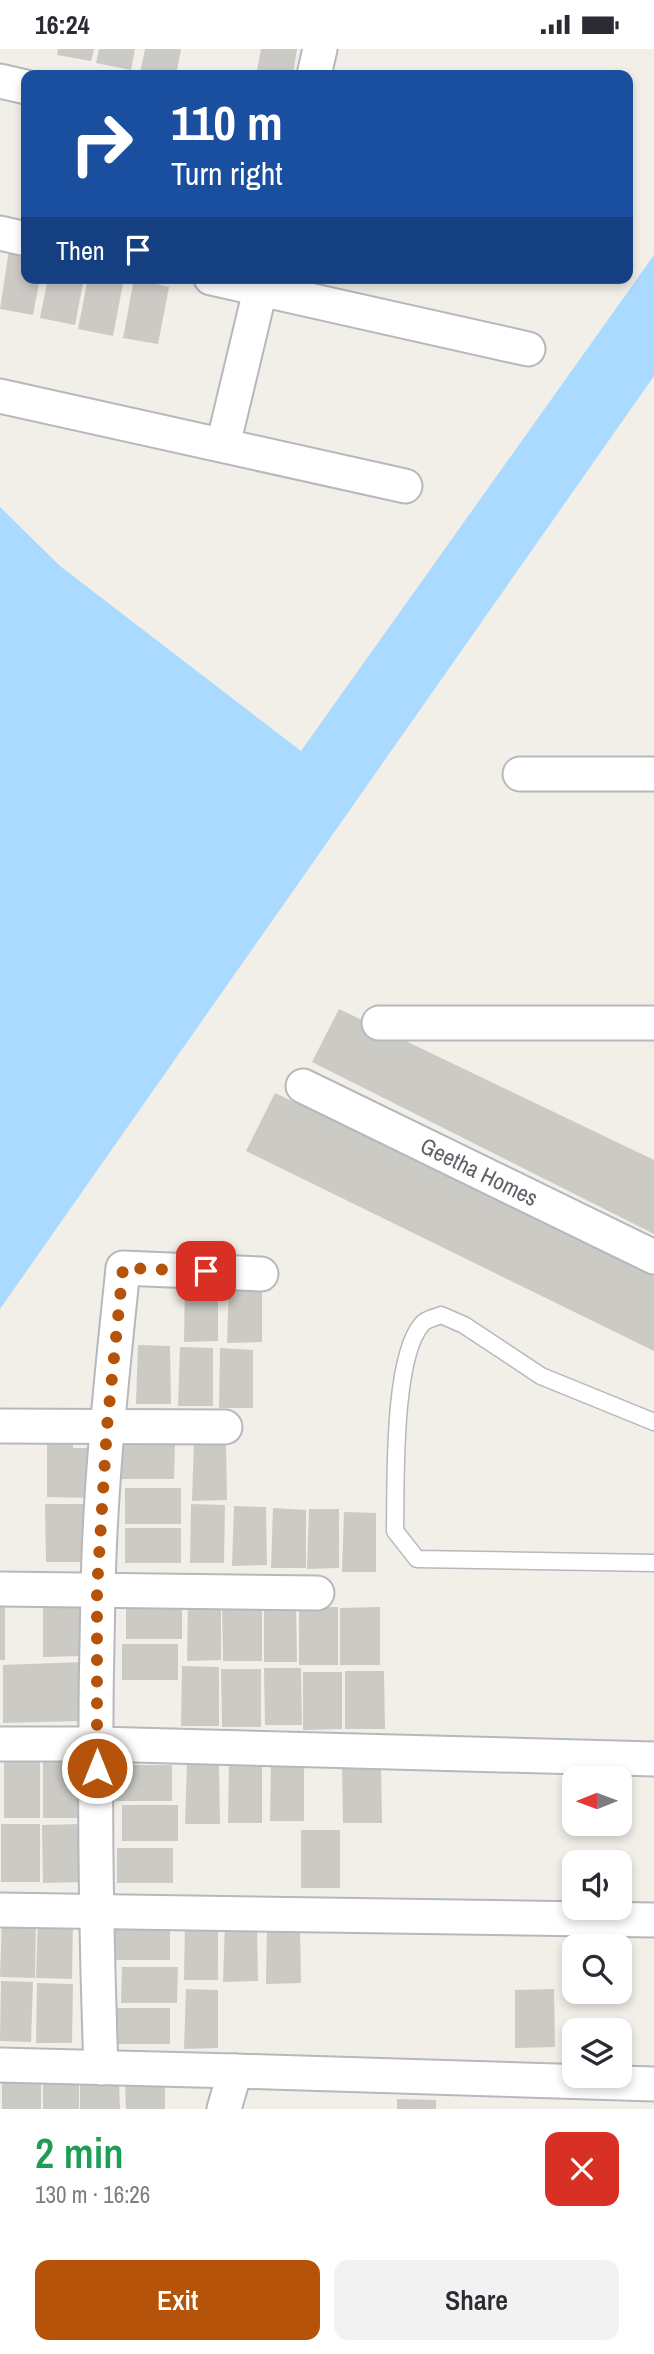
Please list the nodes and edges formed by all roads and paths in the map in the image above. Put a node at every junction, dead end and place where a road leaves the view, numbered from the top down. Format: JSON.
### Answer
{"nodes":[{"id":1,"x":320,"y":49,"type":"edge"},
{"id":2,"x":315,"y":70,"type":"edge"},
{"id":3,"x":0,"y":81,"type":"edge"},
{"id":4,"x":21,"y":86,"type":"edge"},
{"id":5,"x":0,"y":233,"type":"edge"},
{"id":6,"x":21,"y":238,"type":"edge"},
{"id":7,"x":261,"y":284,"type":"edge"},
{"id":8,"x":265,"y":284,"type":"edge"},
{"id":9,"x":528,"y":349,"type":"dead end"},
{"id":10,"x":0,"y":396,"type":"edge"},
{"id":11,"x":223,"y":445,"type":"junction"},
{"id":12,"x":405,"y":486,"type":"dead end"},
{"id":13,"x":520,"y":774,"type":"dead end"},
{"id":14,"x":654,"y":774,"type":"edge"},
{"id":15,"x":379,"y":1023,"type":"dead end"},
{"id":16,"x":654,"y":1023,"type":"edge"},
{"id":17,"x":303,"y":1086,"type":"dead end"},
{"id":18,"x":654,"y":1257,"type":"edge"},
{"id":19,"x":261,"y":1274,"type":"dead end"},
{"id":20,"x":654,"y":1422,"type":"edge"},
{"id":21,"x":0,"y":1426,"type":"edge"},
{"id":22,"x":107,"y":1427,"type":"junction"},
{"id":23,"x":225,"y":1427,"type":"dead end"},
{"id":24,"x":654,"y":1563,"type":"edge"},
{"id":25,"x":97,"y":1589,"type":"junction"},
{"id":26,"x":0,"y":1590,"type":"edge"},
{"id":27,"x":317,"y":1593,"type":"dead end"},
{"id":28,"x":0,"y":1744,"type":"edge"},
{"id":29,"x":97,"y":1744,"type":"junction"},
{"id":30,"x":654,"y":1759,"type":"edge"},
{"id":31,"x":0,"y":1910,"type":"edge"},
{"id":32,"x":95,"y":1913,"type":"junction"},
{"id":33,"x":654,"y":1920,"type":"edge"},
{"id":34,"x":0,"y":2065,"type":"edge"},
{"id":35,"x":100,"y":2068,"type":"junction"},
{"id":36,"x":234,"y":2071,"type":"junction"},
{"id":37,"x":654,"y":2084,"type":"edge"},
{"id":38,"x":512,"y":2094,"type":"edge"},
{"id":39,"x":224,"y":2109,"type":"edge"}],
"edges":[{"from":1,"to":2,"type":"street"},
{"from":3,"to":4,"type":"street"},
{"from":5,"to":6,"type":"street"},
{"from":7,"to":11,"type":"street"},
{"from":8,"to":9,"type":"street"},
{"from":10,"to":11,"type":"street"},
{"from":11,"to":12,"type":"street"},
{"from":13,"to":14,"type":"street"},
{"from":15,"to":16,"type":"street"},
{"from":17,"to":18,"type":"street","name":"Geetha Homes"},
{"from":19,"to":22,"type":"street"},
{"from":20,"to":24,"type":"lane"},
{"from":21,"to":22,"type":"street"},
{"from":22,"to":23,"type":"street"},
{"from":22,"to":25,"type":"street"},
{"from":25,"to":26,"type":"street"},
{"from":25,"to":27,"type":"street"},
{"from":25,"to":29,"type":"street"},
{"from":28,"to":29,"type":"street"},
{"from":29,"to":30,"type":"street"},
{"from":29,"to":32,"type":"street"},
{"from":31,"to":32,"type":"street"},
{"from":32,"to":33,"type":"street"},
{"from":32,"to":35,"type":"street"},
{"from":34,"to":35,"type":"street"},
{"from":35,"to":36,"type":"street"},
{"from":36,"to":38,"type":"street"},
{"from":36,"to":39,"type":"street"},
{"from":37,"to":38,"type":"street"}]}
